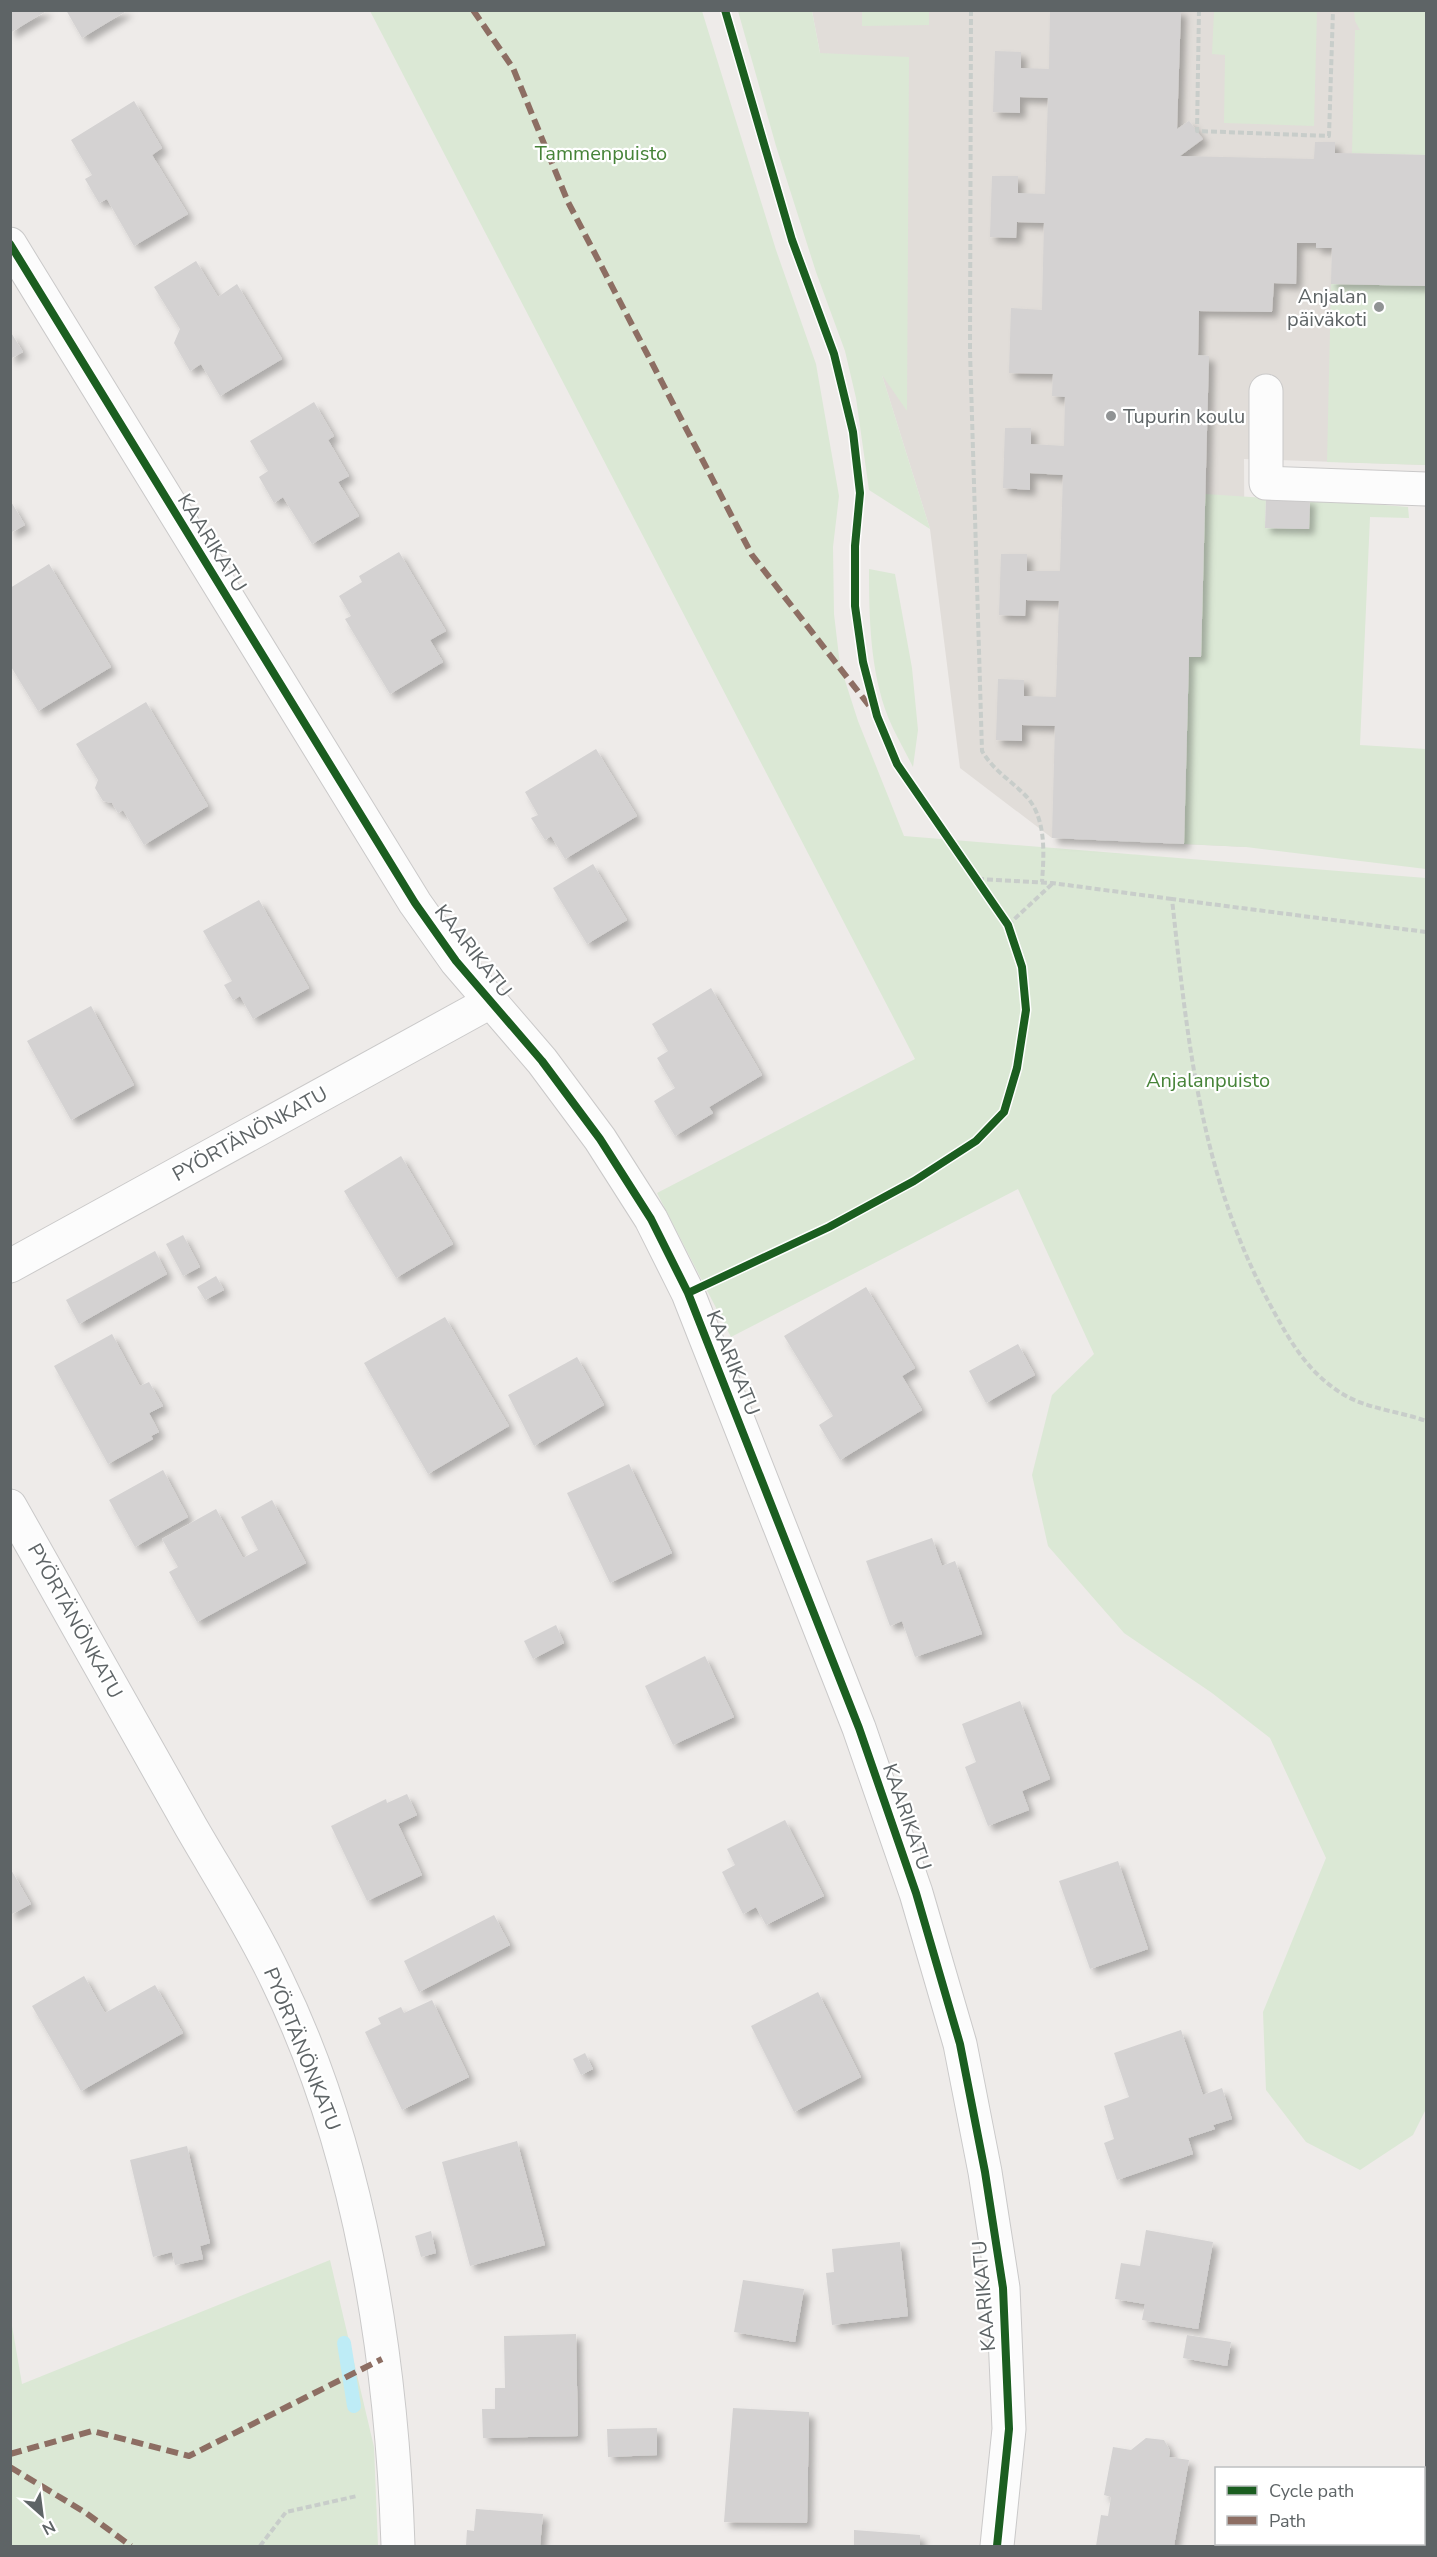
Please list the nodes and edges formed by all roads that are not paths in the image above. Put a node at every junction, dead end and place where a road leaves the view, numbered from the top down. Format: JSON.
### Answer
{"nodes":[{"id":1,"x":10,"y":244,"type":"edge"},
{"id":2,"x":1266,"y":391,"type":"dead end"},
{"id":3,"x":1426,"y":489,"type":"edge"},
{"id":4,"x":490,"y":1002,"type":"junction"},
{"id":5,"x":10,"y":1266,"type":"edge"},
{"id":6,"x":10,"y":1506,"type":"edge"},
{"id":7,"x":398,"y":2547,"type":"edge"},
{"id":8,"x":997,"y":2547,"type":"edge"}],
"edges":[{"from":1,"to":4,"type":"street","name":"KAARIKATU"},
{"from":2,"to":3,"type":"street"},
{"from":4,"to":5,"type":"street","name":"PYÖRTÄNÖNKATU"},
{"from":4,"to":8,"type":"street","name":"KAARIKATU"},
{"from":6,"to":7,"type":"street","name":"PYÖRTÄNÖNKATU"}]}
